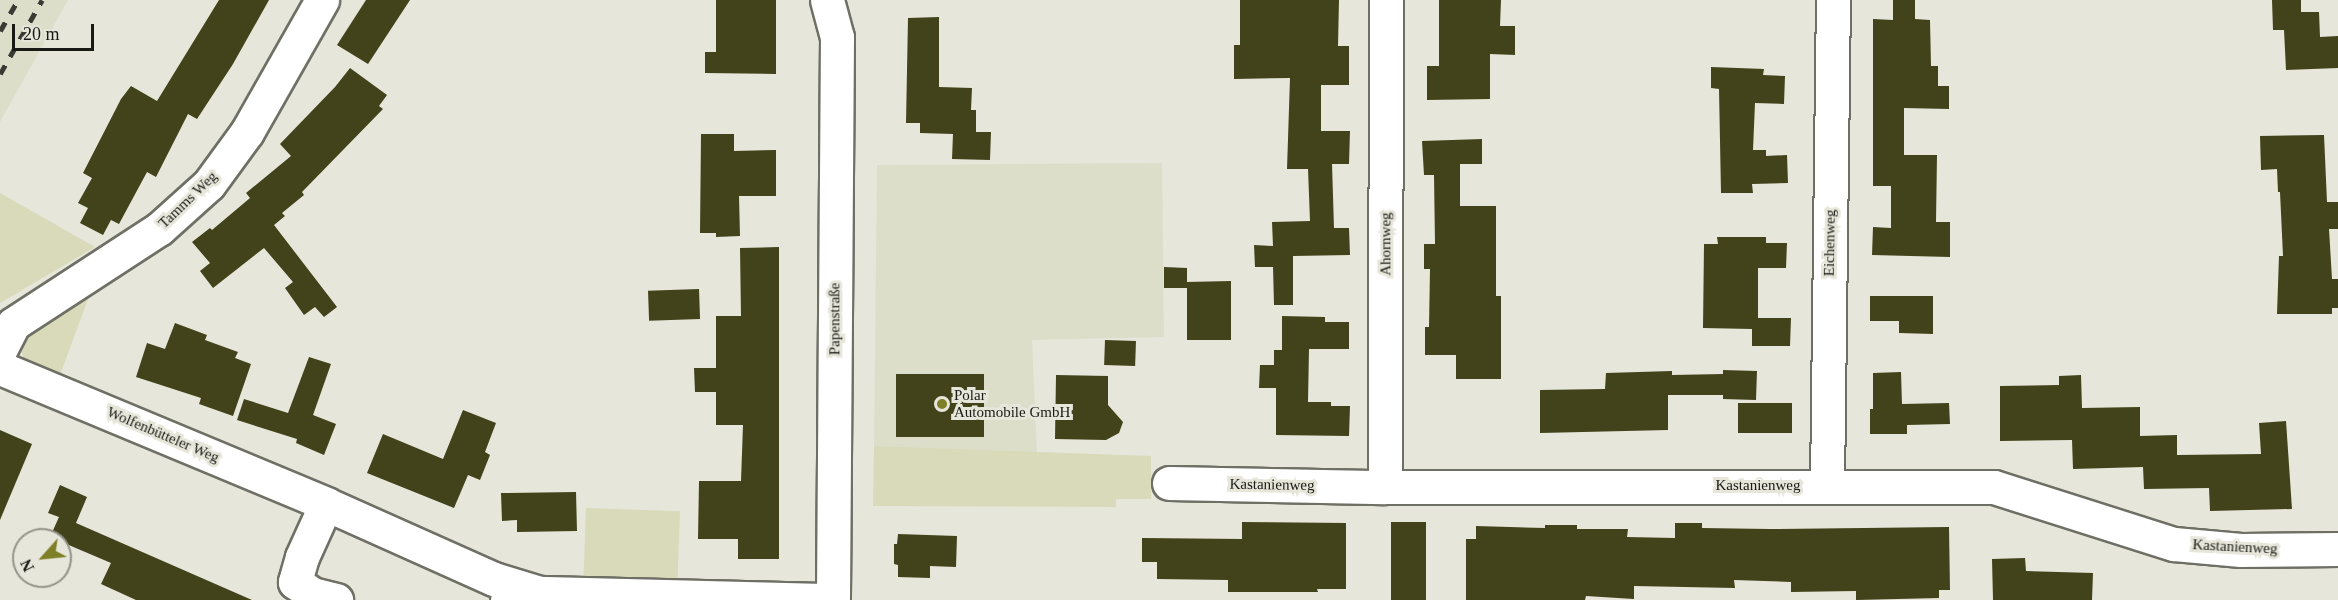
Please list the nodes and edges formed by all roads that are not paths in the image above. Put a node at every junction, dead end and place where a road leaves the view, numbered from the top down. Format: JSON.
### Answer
{"nodes":[{"id":1,"x":322,"y":0,"type":"edge"},
{"id":2,"x":827,"y":0,"type":"edge"},
{"id":3,"x":849,"y":0,"type":"edge"},
{"id":4,"x":1386,"y":0,"type":"edge"},
{"id":5,"x":1833,"y":0,"type":"edge"},
{"id":6,"x":837,"y":37,"type":"junction"},
{"id":7,"x":0,"y":350,"type":"edge"},
{"id":8,"x":0,"y":368,"type":"edge"},
{"id":9,"x":1169,"y":483,"type":"dead end"},
{"id":10,"x":1827,"y":486,"type":"junction"},
{"id":11,"x":1385,"y":487,"type":"junction"},
{"id":12,"x":326,"y":504,"type":"junction"},
{"id":13,"x":2338,"y":549,"type":"edge"},
{"id":14,"x":542,"y":593,"type":"junction"},
{"id":15,"x":336,"y":600,"type":"edge"},
{"id":16,"x":507,"y":600,"type":"edge"},
{"id":17,"x":828,"y":600,"type":"edge"},
{"id":18,"x":833,"y":600,"type":"edge"}],
"edges":[{"from":1,"to":7,"type":"street","name":"Tamms Weg"},
{"from":2,"to":6,"type":"street","name":"Papenstraße"},
{"from":3,"to":6,"type":"street","name":"Papenstraße"},
{"from":4,"to":11,"type":"street","name":"Ahornweg"},
{"from":5,"to":10,"type":"street","name":"Eichenweg"},
{"from":6,"to":18,"type":"street","name":"Papenstraße"},
{"from":8,"to":12,"type":"street","name":"Wolfenbütteler Weg"},
{"from":9,"to":11,"type":"street","name":"Kastanienweg"},
{"from":10,"to":11,"type":"street","name":"Kastanienweg"},
{"from":10,"to":13,"type":"street","name":"Kastanienweg"},
{"from":12,"to":14,"type":"street","name":"Wolfenbütteler Weg"},
{"from":12,"to":15,"type":"street"},
{"from":14,"to":16,"type":"street","name":"Wolfenbütteler Weg"},
{"from":14,"to":17,"type":"street","name":"Wolfenbütteler Weg"}]}
